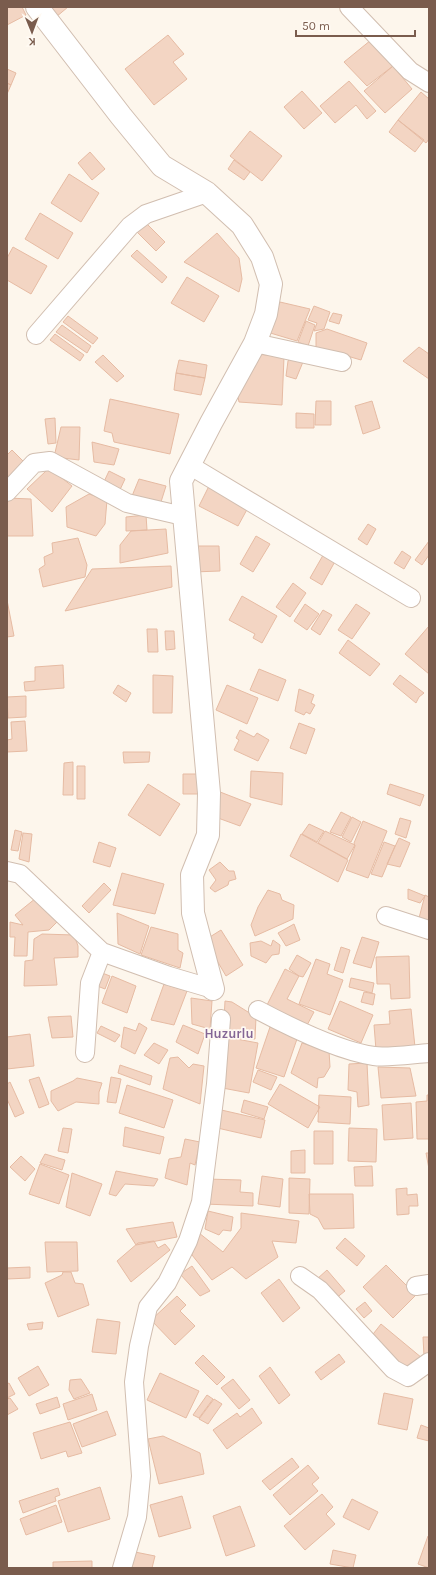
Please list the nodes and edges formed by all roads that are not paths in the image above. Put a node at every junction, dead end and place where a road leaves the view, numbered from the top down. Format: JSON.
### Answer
{"nodes":[{"id":1,"x":37,"y":7,"type":"edge"},
{"id":2,"x":349,"y":7,"type":"edge"},
{"id":3,"x":429,"y":83,"type":"edge"},
{"id":4,"x":207,"y":193,"type":"junction"},
{"id":5,"x":36,"y":335,"type":"dead end"},
{"id":6,"x":255,"y":343,"type":"junction"},
{"id":7,"x":342,"y":362,"type":"dead end"},
{"id":8,"x":189,"y":465,"type":"junction"},
{"id":9,"x":7,"y":492,"type":"edge"},
{"id":10,"x":183,"y":516,"type":"junction"},
{"id":11,"x":411,"y":598,"type":"dead end"},
{"id":12,"x":7,"y":871,"type":"edge"},
{"id":13,"x":386,"y":916,"type":"dead end"},
{"id":14,"x":429,"y":930,"type":"edge"},
{"id":15,"x":102,"y":952,"type":"junction"},
{"id":16,"x":213,"y":989,"type":"joint"},
{"id":17,"x":258,"y":1010,"type":"dead end"},
{"id":18,"x":221,"y":1019,"type":"dead end"},
{"id":19,"x":85,"y":1053,"type":"dead end"},
{"id":20,"x":429,"y":1053,"type":"edge"},
{"id":21,"x":300,"y":1276,"type":"dead end"},
{"id":22,"x":429,"y":1362,"type":"edge"},
{"id":23,"x":122,"y":1568,"type":"edge"}],
"edges":[{"from":1,"to":4,"type":"street"},
{"from":2,"to":3,"type":"street"},
{"from":4,"to":5,"type":"street"},
{"from":4,"to":6,"type":"street"},
{"from":6,"to":7,"type":"street"},
{"from":6,"to":8,"type":"street"},
{"from":8,"to":10,"type":"street"},
{"from":8,"to":11,"type":"street"},
{"from":9,"to":10,"type":"street"},
{"from":10,"to":16,"type":"street"},
{"from":12,"to":15,"type":"street"},
{"from":13,"to":14,"type":"street"},
{"from":15,"to":16,"type":"street"},
{"from":15,"to":19,"type":"street"},
{"from":17,"to":20,"type":"street"},
{"from":18,"to":23,"type":"street"},
{"from":21,"to":22,"type":"street"}]}
